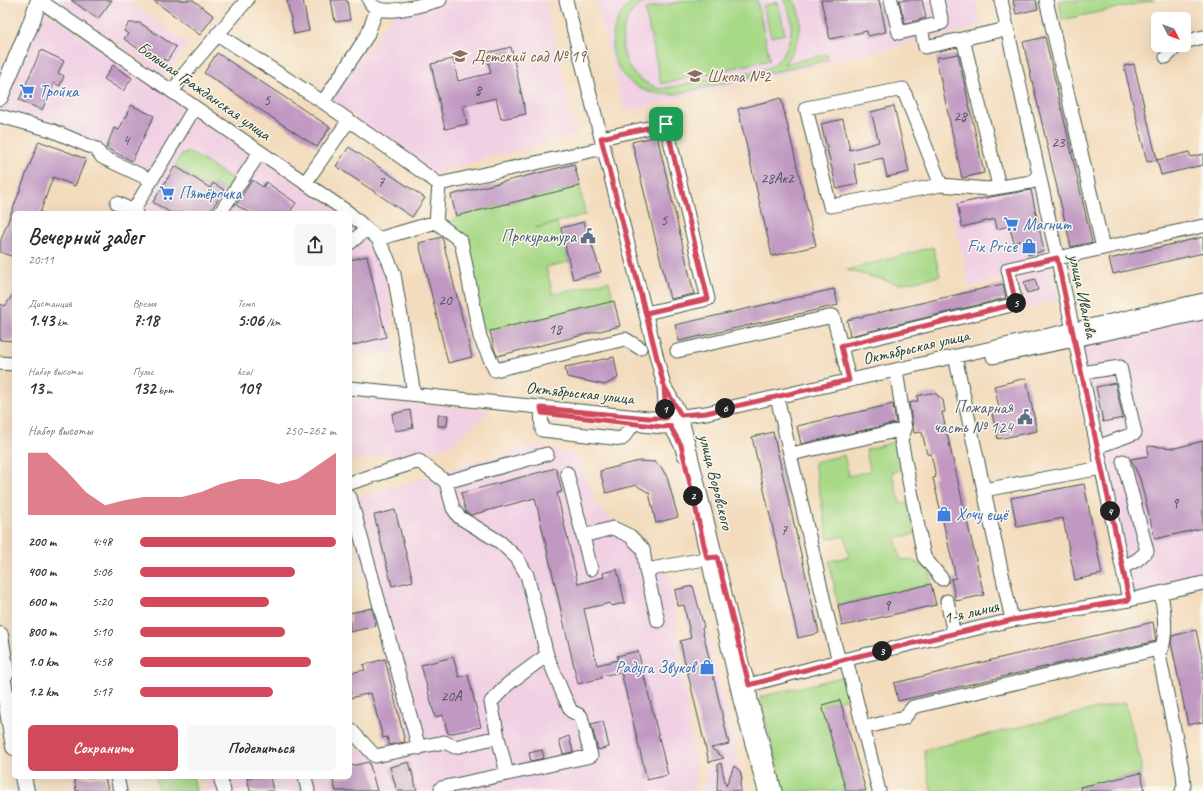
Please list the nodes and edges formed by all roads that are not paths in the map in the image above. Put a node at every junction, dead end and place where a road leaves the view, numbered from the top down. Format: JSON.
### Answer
{"nodes":[{"id":1,"x":34,"y":0,"type":"edge"},
{"id":2,"x":39,"y":0,"type":"edge"},
{"id":3,"x":440,"y":0,"type":"edge"},
{"id":4,"x":566,"y":0,"type":"edge"},
{"id":5,"x":891,"y":0,"type":"edge"},
{"id":6,"x":937,"y":0,"type":"edge"},
{"id":7,"x":1001,"y":0,"type":"edge"},
{"id":8,"x":1046,"y":0,"type":"edge"},
{"id":9,"x":240,"y":3,"type":"edge"},
{"id":10,"x":373,"y":4,"type":"edge"},
{"id":11,"x":921,"y":28,"type":"junction"},
{"id":12,"x":1007,"y":28,"type":"junction"},
{"id":13,"x":217,"y":34,"type":"junction"},
{"id":14,"x":1203,"y":37,"type":"edge"},
{"id":15,"x":963,"y":38,"type":"junction"},
{"id":16,"x":1191,"y":40,"type":"edge"},
{"id":17,"x":1171,"y":52,"type":"edge"},
{"id":18,"x":1166,"y":57,"type":"dead end"},
{"id":19,"x":0,"y":85,"type":"edge"},
{"id":20,"x":173,"y":91,"type":"junction"},
{"id":21,"x":0,"y":97,"type":"edge"},
{"id":22,"x":323,"y":102,"type":"junction"},
{"id":23,"x":195,"y":107,"type":"junction"},
{"id":24,"x":0,"y":116,"type":"edge"},
{"id":25,"x":349,"y":120,"type":"junction"},
{"id":26,"x":602,"y":143,"type":"junction"},
{"id":27,"x":260,"y":152,"type":"junction"},
{"id":28,"x":1039,"y":176,"type":"junction"},
{"id":29,"x":151,"y":180,"type":"junction"},
{"id":30,"x":305,"y":183,"type":"junction"},
{"id":31,"x":439,"y":184,"type":"junction"},
{"id":32,"x":941,"y":185,"type":"junction"},
{"id":33,"x":998,"y":186,"type":"junction"},
{"id":34,"x":117,"y":203,"type":"dead end"},
{"id":35,"x":132,"y":211,"type":"edge"},
{"id":36,"x":135,"y":211,"type":"edge"},
{"id":37,"x":221,"y":211,"type":"edge"},
{"id":38,"x":345,"y":211,"type":"edge"},
{"id":39,"x":352,"y":216,"type":"edge"},
{"id":40,"x":436,"y":222,"type":"junction"},
{"id":41,"x":1203,"y":226,"type":"edge"},
{"id":42,"x":367,"y":229,"type":"junction"},
{"id":43,"x":378,"y":239,"type":"junction"},
{"id":44,"x":352,"y":241,"type":"edge"},
{"id":45,"x":1103,"y":248,"type":"junction"},
{"id":46,"x":1057,"y":258,"type":"junction"},
{"id":47,"x":1203,"y":300,"type":"edge"},
{"id":48,"x":646,"y":313,"type":"junction"},
{"id":49,"x":1203,"y":313,"type":"edge"},
{"id":50,"x":1073,"y":335,"type":"junction"},
{"id":51,"x":841,"y":346,"type":"junction"},
{"id":52,"x":640,"y":348,"type":"dead end"},
{"id":53,"x":677,"y":351,"type":"dead end"},
{"id":54,"x":0,"y":358,"type":"edge"},
{"id":55,"x":12,"y":358,"type":"edge"},
{"id":56,"x":956,"y":361,"type":"junction"},
{"id":57,"x":0,"y":363,"type":"edge"},
{"id":58,"x":12,"y":364,"type":"edge"},
{"id":59,"x":1081,"y":373,"type":"junction"},
{"id":60,"x":897,"y":374,"type":"junction"},
{"id":61,"x":849,"y":380,"type":"junction"},
{"id":62,"x":352,"y":388,"type":"edge"},
{"id":63,"x":352,"y":394,"type":"edge"},
{"id":64,"x":414,"y":394,"type":"junction"},
{"id":65,"x":778,"y":400,"type":"junction"},
{"id":66,"x":541,"y":410,"type":"junction"},
{"id":67,"x":636,"y":421,"type":"junction"},
{"id":68,"x":675,"y":421,"type":"junction"},
{"id":69,"x":905,"y":429,"type":"junction"},
{"id":70,"x":1097,"y":447,"type":"junction"},
{"id":71,"x":547,"y":454,"type":"dead end"},
{"id":72,"x":791,"y":454,"type":"junction"},
{"id":73,"x":1123,"y":460,"type":"dead end"},
{"id":74,"x":1101,"y":468,"type":"junction"},
{"id":75,"x":567,"y":473,"type":"dead end"},
{"id":76,"x":446,"y":482,"type":"junction"},
{"id":77,"x":352,"y":483,"type":"edge"},
{"id":78,"x":984,"y":490,"type":"junction"},
{"id":79,"x":352,"y":504,"type":"edge"},
{"id":80,"x":583,"y":536,"type":"junction"},
{"id":81,"x":712,"y":558,"type":"junction"},
{"id":82,"x":1123,"y":567,"type":"junction"},
{"id":83,"x":591,"y":569,"type":"dead end"},
{"id":84,"x":646,"y":570,"type":"junction"},
{"id":85,"x":942,"y":579,"type":"dead end"},
{"id":86,"x":1203,"y":583,"type":"edge"},
{"id":87,"x":1161,"y":593,"type":"junction"},
{"id":88,"x":1129,"y":600,"type":"junction"},
{"id":89,"x":948,"y":601,"type":"dead end"},
{"id":90,"x":1012,"y":620,"type":"junction"},
{"id":91,"x":658,"y":621,"type":"dead end"},
{"id":92,"x":954,"y":634,"type":"junction"},
{"id":93,"x":0,"y":636,"type":"edge"},
{"id":94,"x":1158,"y":649,"type":"junction"},
{"id":95,"x":547,"y":655,"type":"junction"},
{"id":96,"x":842,"y":660,"type":"junction"},
{"id":97,"x":0,"y":663,"type":"edge"},
{"id":98,"x":749,"y":685,"type":"junction"},
{"id":99,"x":12,"y":715,"type":"edge"},
{"id":100,"x":12,"y":717,"type":"edge"},
{"id":101,"x":863,"y":728,"type":"junction"},
{"id":102,"x":352,"y":731,"type":"edge"},
{"id":103,"x":498,"y":737,"type":"junction"},
{"id":104,"x":419,"y":748,"type":"junction"},
{"id":105,"x":507,"y":774,"type":"junction"},
{"id":106,"x":19,"y":779,"type":"edge"},
{"id":107,"x":24,"y":779,"type":"edge"},
{"id":108,"x":117,"y":779,"type":"edge"},
{"id":109,"x":221,"y":779,"type":"edge"},
{"id":110,"x":305,"y":779,"type":"edge"},
{"id":111,"x":21,"y":791,"type":"edge"},
{"id":112,"x":26,"y":791,"type":"edge"},
{"id":113,"x":120,"y":791,"type":"edge"},
{"id":114,"x":224,"y":791,"type":"edge"},
{"id":115,"x":308,"y":791,"type":"edge"},
{"id":116,"x":442,"y":791,"type":"edge"},
{"id":117,"x":765,"y":791,"type":"edge"},
{"id":118,"x":775,"y":791,"type":"edge"},
{"id":119,"x":879,"y":791,"type":"edge"},
{"id":120,"x":1182,"y":791,"type":"edge"}],
"edges":[{"from":1,"to":19,"type":"main road"},
{"from":2,"to":20,"type":"street","name":"Большая Гражданская улица"},
{"from":2,"to":21,"type":"main road"},
{"from":3,"to":10,"type":"street"},
{"from":4,"to":26,"type":"street","name":"улица Воровского"},
{"from":5,"to":11,"type":"street"},
{"from":6,"to":11,"type":"street"},
{"from":7,"to":12,"type":"street","name":"улица Иванова"},
{"from":8,"to":45,"type":"street"},
{"from":9,"to":13,"type":"street"},
{"from":10,"to":22,"type":"street"},
{"from":11,"to":15,"type":"street"},
{"from":12,"to":15,"type":"street"},
{"from":12,"to":28,"type":"street","name":"улица Иванова"},
{"from":13,"to":20,"type":"street"},
{"from":13,"to":22,"type":"street"},
{"from":14,"to":16,"type":"street"},
{"from":15,"to":33,"type":"street"},
{"from":17,"to":18,"type":"street"},
{"from":20,"to":23,"type":"street","name":"Большая Гражданская улица"},
{"from":22,"to":25,"type":"street"},
{"from":23,"to":27,"type":"street","name":"Большая Гражданская улица"},
{"from":23,"to":29,"type":"street"},
{"from":24,"to":29,"type":"street"},
{"from":25,"to":30,"type":"street"},
{"from":25,"to":31,"type":"street"},
{"from":26,"to":31,"type":"street"},
{"from":26,"to":48,"type":"street","name":"улица Воровского"},
{"from":26,"to":48,"type":"street"},
{"from":27,"to":30,"type":"street","name":"Большая Гражданская улица"},
{"from":27,"to":37,"type":"street"},
{"from":28,"to":33,"type":"street"},
{"from":28,"to":46,"type":"street","name":"улица Иванова"},
{"from":29,"to":36,"type":"street"},
{"from":30,"to":38,"type":"street","name":"Большая Гражданская улица"},
{"from":31,"to":40,"type":"street"},
{"from":32,"to":32,"type":"street"},
{"from":32,"to":33,"type":"street"},
{"from":34,"to":35,"type":"street"},
{"from":39,"to":42,"type":"street","name":"Большая Гражданская улица"},
{"from":40,"to":43,"type":"street"},
{"from":40,"to":52,"type":"street"},
{"from":41,"to":45,"type":"street"},
{"from":42,"to":43,"type":"street","name":"Большая Гражданская улица"},
{"from":42,"to":44,"type":"street"},
{"from":43,"to":64,"type":"street","name":"Большая Гражданская улица"},
{"from":45,"to":46,"type":"street"},
{"from":46,"to":50,"type":"street","name":"улица Иванова"},
{"from":46,"to":51,"type":"street"},
{"from":47,"to":50,"type":"street","name":"Октябрьская улица"},
{"from":48,"to":68,"type":"street","name":"улица Воровского"},
{"from":49,"to":50,"type":"street"},
{"from":50,"to":56,"type":"street","name":"Октябрьская улица"},
{"from":50,"to":59,"type":"street","name":"улица Иванова"},
{"from":51,"to":53,"type":"street"},
{"from":51,"to":61,"type":"street"},
{"from":54,"to":55,"type":"street"},
{"from":56,"to":60,"type":"street","name":"Октябрьская улица"},
{"from":56,"to":78,"type":"street"},
{"from":57,"to":58,"type":"street"},
{"from":59,"to":70,"type":"street","name":"улица Иванова"},
{"from":59,"to":70,"type":"street"},
{"from":60,"to":61,"type":"street","name":"Октябрьская улица"},
{"from":60,"to":65,"type":"street"},
{"from":60,"to":69,"type":"street"},
{"from":61,"to":65,"type":"street","name":"Октябрьская улица"},
{"from":62,"to":64,"type":"street","name":"Октябрьская улица"},
{"from":63,"to":66,"type":"street"},
{"from":64,"to":66,"type":"street","name":"Октябрьская улица"},
{"from":65,"to":68,"type":"street","name":"Октябрьская улица"},
{"from":65,"to":72,"type":"street"},
{"from":66,"to":67,"type":"street","name":"Октябрьская улица"},
{"from":66,"to":67,"type":"street"},
{"from":67,"to":68,"type":"street","name":"Октябрьская улица"},
{"from":68,"to":81,"type":"street","name":"улица Воровского"},
{"from":69,"to":72,"type":"street"},
{"from":69,"to":85,"type":"street"},
{"from":70,"to":74,"type":"street","name":"улица Иванова"},
{"from":71,"to":76,"type":"street"},
{"from":72,"to":96,"type":"street"},
{"from":73,"to":82,"type":"street"},
{"from":74,"to":78,"type":"street"},
{"from":74,"to":82,"type":"street","name":"улица Иванова"},
{"from":75,"to":80,"type":"street"},
{"from":76,"to":77,"type":"street"},
{"from":76,"to":95,"type":"street"},
{"from":78,"to":90,"type":"street"},
{"from":79,"to":104,"type":"street"},
{"from":80,"to":83,"type":"street"},
{"from":80,"to":84,"type":"street"},
{"from":81,"to":84,"type":"street"},
{"from":81,"to":98,"type":"street","name":"улица Воровского"},
{"from":81,"to":117,"type":"street"},
{"from":82,"to":88,"type":"street","name":"улица Иванова"},
{"from":84,"to":91,"type":"street"},
{"from":86,"to":87,"type":"street","name":"1-я линия"},
{"from":87,"to":88,"type":"street","name":"1-я линия"},
{"from":87,"to":94,"type":"street"},
{"from":88,"to":90,"type":"street","name":"1-я линия"},
{"from":89,"to":92,"type":"street"},
{"from":90,"to":92,"type":"street","name":"1-я линия"},
{"from":92,"to":96,"type":"street","name":"1-я линия"},
{"from":93,"to":99,"type":"main road"},
{"from":94,"to":101,"type":"street"},
{"from":94,"to":120,"type":"street"},
{"from":95,"to":103,"type":"street"},
{"from":95,"to":105,"type":"street"},
{"from":96,"to":98,"type":"street","name":"1-я линия"},
{"from":96,"to":101,"type":"street"},
{"from":97,"to":100,"type":"main road"},
{"from":98,"to":118,"type":"street","name":"улица Воровского"},
{"from":101,"to":119,"type":"street"},
{"from":102,"to":104,"type":"street"},
{"from":103,"to":104,"type":"street"},
{"from":103,"to":105,"type":"street"},
{"from":105,"to":116,"type":"street"},
{"from":106,"to":111,"type":"main road"},
{"from":107,"to":112,"type":"main road"},
{"from":108,"to":113,"type":"street"},
{"from":109,"to":114,"type":"street"},
{"from":110,"to":115,"type":"street"}]}
